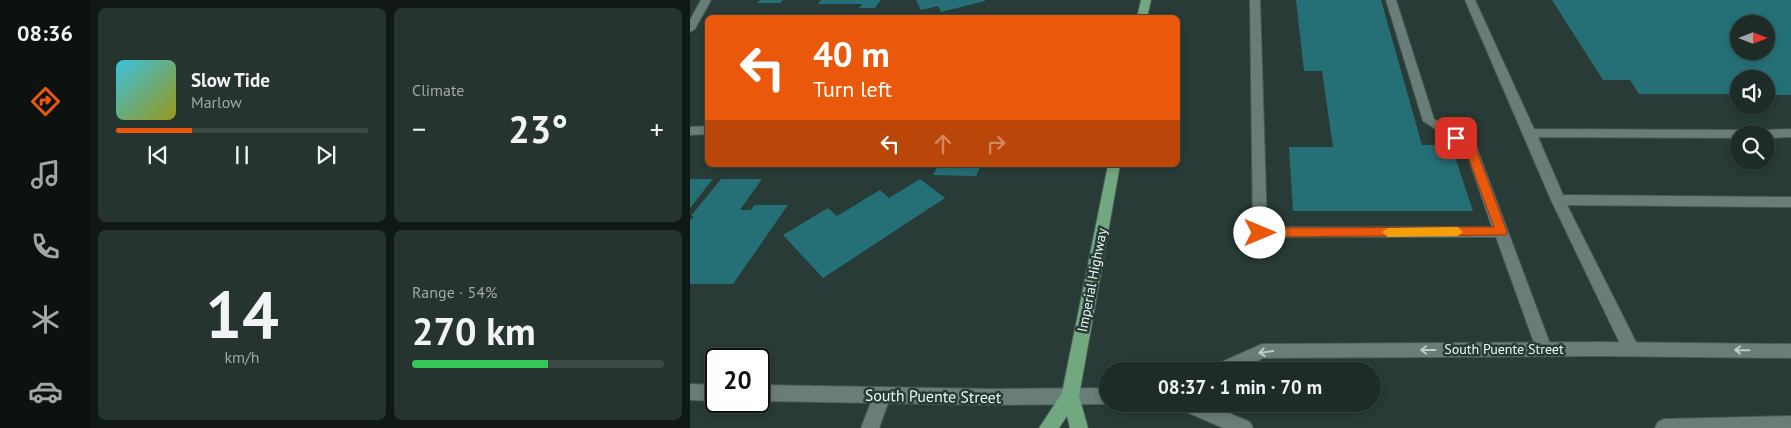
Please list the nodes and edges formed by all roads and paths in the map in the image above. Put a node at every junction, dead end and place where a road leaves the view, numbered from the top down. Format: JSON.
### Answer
{"nodes":[{"id":1,"x":706,"y":0,"type":"edge"},
{"id":2,"x":1146,"y":0,"type":"edge"},
{"id":3,"x":1255,"y":0,"type":"edge"},
{"id":4,"x":1391,"y":0,"type":"edge"},
{"id":5,"x":1470,"y":0,"type":"edge"},
{"id":6,"x":1143,"y":15,"type":"edge"},
{"id":7,"x":690,"y":29,"type":"edge"},
{"id":8,"x":690,"y":130,"type":"edge"},
{"id":9,"x":705,"y":130,"type":"edge"},
{"id":10,"x":1530,"y":133,"type":"junction"},
{"id":11,"x":1730,"y":134,"type":"edge"},
{"id":12,"x":1775,"y":134,"type":"edge"},
{"id":13,"x":1791,"y":134,"type":"edge"},
{"id":14,"x":1114,"y":167,"type":"edge"},
{"id":15,"x":1558,"y":200,"type":"junction"},
{"id":16,"x":1791,"y":202,"type":"edge"},
{"id":17,"x":1501,"y":232,"type":"junction"},
{"id":18,"x":1544,"y":349,"type":"junction"},
{"id":19,"x":1631,"y":349,"type":"junction"},
{"id":20,"x":1791,"y":351,"type":"edge"},
{"id":21,"x":1239,"y":362,"type":"edge"},
{"id":22,"x":770,"y":393,"type":"edge"},
{"id":23,"x":705,"y":394,"type":"edge"},
{"id":24,"x":882,"y":395,"type":"junction"},
{"id":25,"x":692,"y":396,"type":"edge"},
{"id":26,"x":1070,"y":396,"type":"junction"},
{"id":27,"x":1099,"y":396,"type":"edge"},
{"id":28,"x":1207,"y":412,"type":"edge"},
{"id":29,"x":1791,"y":425,"type":"edge"},
{"id":30,"x":870,"y":428,"type":"edge"},
{"id":31,"x":1048,"y":428,"type":"edge"},
{"id":32,"x":1079,"y":428,"type":"edge"},
{"id":33,"x":1244,"y":428,"type":"edge"},
{"id":34,"x":1664,"y":428,"type":"edge"}],
"edges":[{"from":1,"to":7,"type":"street"},
{"from":2,"to":6,"type":"main road"},
{"from":3,"to":17,"type":"street"},
{"from":4,"to":17,"type":"street"},
{"from":5,"to":10,"type":"street"},
{"from":8,"to":9,"type":"street"},
{"from":10,"to":11,"type":"street"},
{"from":10,"to":15,"type":"street"},
{"from":12,"to":13,"type":"lane"},
{"from":14,"to":26,"type":"main road","name":"Imperial Highway"},
{"from":15,"to":16,"type":"street"},
{"from":15,"to":19,"type":"street"},
{"from":17,"to":18,"type":"street"},
{"from":18,"to":19,"type":"street","name":"South Puente Street"},
{"from":18,"to":21,"type":"street","name":"South Puente Street","one_way":true},
{"from":20,"to":19,"type":"street","name":"South Puente Street","one_way":true},
{"from":22,"to":24,"type":"street","name":"South Puente Street"},
{"from":23,"to":25,"type":"street"},
{"from":24,"to":26,"type":"street","name":"South Puente Street"},
{"from":24,"to":30,"type":"street"},
{"from":26,"to":27,"type":"street","name":"South Puente Street"},
{"from":26,"to":31,"type":"main road","name":"Imperial Highway"},
{"from":26,"to":32,"type":"main road","name":"Imperial Highway"},
{"from":28,"to":33,"type":"street"},
{"from":29,"to":34,"type":"street"}]}
